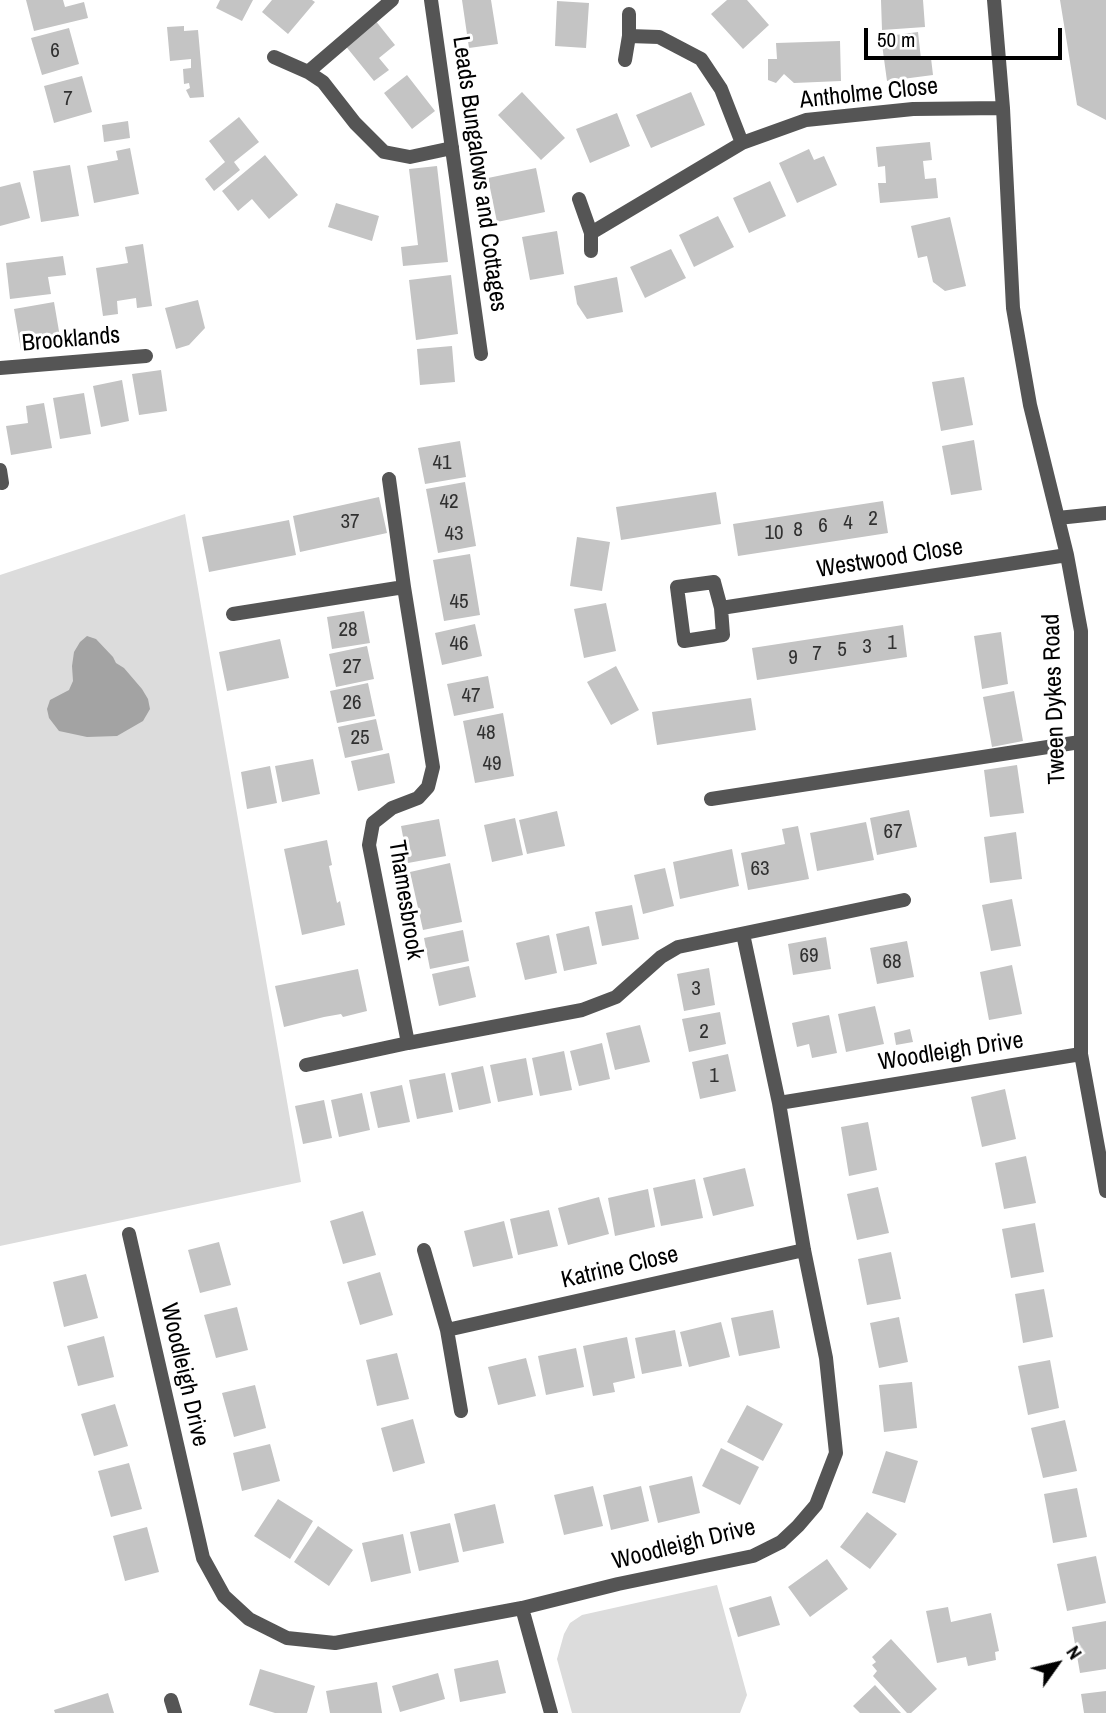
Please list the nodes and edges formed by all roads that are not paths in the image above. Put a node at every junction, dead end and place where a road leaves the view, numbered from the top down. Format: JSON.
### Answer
{"nodes":[{"id":1,"x":392,"y":0,"type":"edge"},
{"id":2,"x":431,"y":0,"type":"edge"},
{"id":3,"x":994,"y":0,"type":"edge"},
{"id":4,"x":629,"y":15,"type":"dead end"},
{"id":5,"x":629,"y":36,"type":"junction"},
{"id":6,"x":274,"y":57,"type":"dead end"},
{"id":7,"x":625,"y":60,"type":"dead end"},
{"id":8,"x":308,"y":72,"type":"junction"},
{"id":9,"x":1003,"y":108,"type":"junction"},
{"id":10,"x":742,"y":143,"type":"junction"},
{"id":11,"x":452,"y":148,"type":"junction"},
{"id":12,"x":579,"y":199,"type":"dead end"},
{"id":13,"x":591,"y":233,"type":"junction"},
{"id":14,"x":591,"y":251,"type":"dead end"},
{"id":15,"x":481,"y":354,"type":"dead end"},
{"id":16,"x":146,"y":356,"type":"dead end"},
{"id":17,"x":0,"y":368,"type":"edge"},
{"id":18,"x":389,"y":479,"type":"dead end"},
{"id":19,"x":1106,"y":513,"type":"edge"},
{"id":20,"x":1058,"y":518,"type":"junction"},
{"id":21,"x":1067,"y":555,"type":"junction"},
{"id":22,"x":404,"y":587,"type":"junction"},
{"id":23,"x":721,"y":608,"type":"junction"},
{"id":24,"x":233,"y":614,"type":"dead end"},
{"id":25,"x":1080,"y":742,"type":"junction"},
{"id":26,"x":711,"y":799,"type":"dead end"},
{"id":27,"x":904,"y":900,"type":"dead end"},
{"id":28,"x":743,"y":934,"type":"junction"},
{"id":29,"x":408,"y":1043,"type":"junction"},
{"id":30,"x":1081,"y":1054,"type":"junction"},
{"id":31,"x":306,"y":1065,"type":"dead end"},
{"id":32,"x":779,"y":1103,"type":"junction"},
{"id":33,"x":1106,"y":1191,"type":"edge"},
{"id":34,"x":129,"y":1234,"type":"dead end"},
{"id":35,"x":424,"y":1250,"type":"dead end"},
{"id":36,"x":804,"y":1250,"type":"junction"},
{"id":37,"x":447,"y":1330,"type":"junction"},
{"id":38,"x":461,"y":1411,"type":"dead end"},
{"id":39,"x":522,"y":1608,"type":"junction"},
{"id":40,"x":551,"y":1713,"type":"edge"}],
"edges":[{"from":1,"to":8,"type":"street"},
{"from":2,"to":11,"type":"street","name":"Leads Bungalows and Cottages"},
{"from":3,"to":9,"type":"street","name":"Tween Dykes Road"},
{"from":4,"to":5,"type":"street"},
{"from":5,"to":7,"type":"street"},
{"from":5,"to":10,"type":"street"},
{"from":6,"to":8,"type":"street"},
{"from":8,"to":11,"type":"street"},
{"from":9,"to":10,"type":"street","name":"Antholme Close"},
{"from":9,"to":20,"type":"street","name":"Tween Dykes Road"},
{"from":10,"to":13,"type":"street","name":"Antholme Close"},
{"from":11,"to":15,"type":"street","name":"Leads Bungalows and Cottages"},
{"from":12,"to":13,"type":"street"},
{"from":13,"to":14,"type":"street"},
{"from":16,"to":17,"type":"street","name":"Brooklands"},
{"from":18,"to":22,"type":"street","name":"Thamesbrook"},
{"from":19,"to":20,"type":"street"},
{"from":20,"to":21,"type":"street","name":"Tween Dykes Road"},
{"from":21,"to":23,"type":"street","name":"Westwood Close"},
{"from":21,"to":25,"type":"street","name":"Tween Dykes Road"},
{"from":22,"to":24,"type":"street"},
{"from":22,"to":29,"type":"street","name":"Thamesbrook"},
{"from":23,"to":23,"type":"street"},
{"from":25,"to":26,"type":"street"},
{"from":25,"to":30,"type":"street","name":"Tween Dykes Road"},
{"from":27,"to":28,"type":"street"},
{"from":28,"to":29,"type":"street"},
{"from":28,"to":32,"type":"street"},
{"from":29,"to":31,"type":"street"},
{"from":30,"to":32,"type":"street","name":"Woodleigh Drive"},
{"from":30,"to":33,"type":"street","name":"Tween Dykes Road"},
{"from":32,"to":36,"type":"street","name":"Woodleigh Drive"},
{"from":34,"to":39,"type":"street","name":"Woodleigh Drive"},
{"from":35,"to":37,"type":"street"},
{"from":36,"to":37,"type":"street","name":"Katrine Close"},
{"from":36,"to":39,"type":"street","name":"Woodleigh Drive"},
{"from":37,"to":38,"type":"street"},
{"from":39,"to":40,"type":"street"}]}
